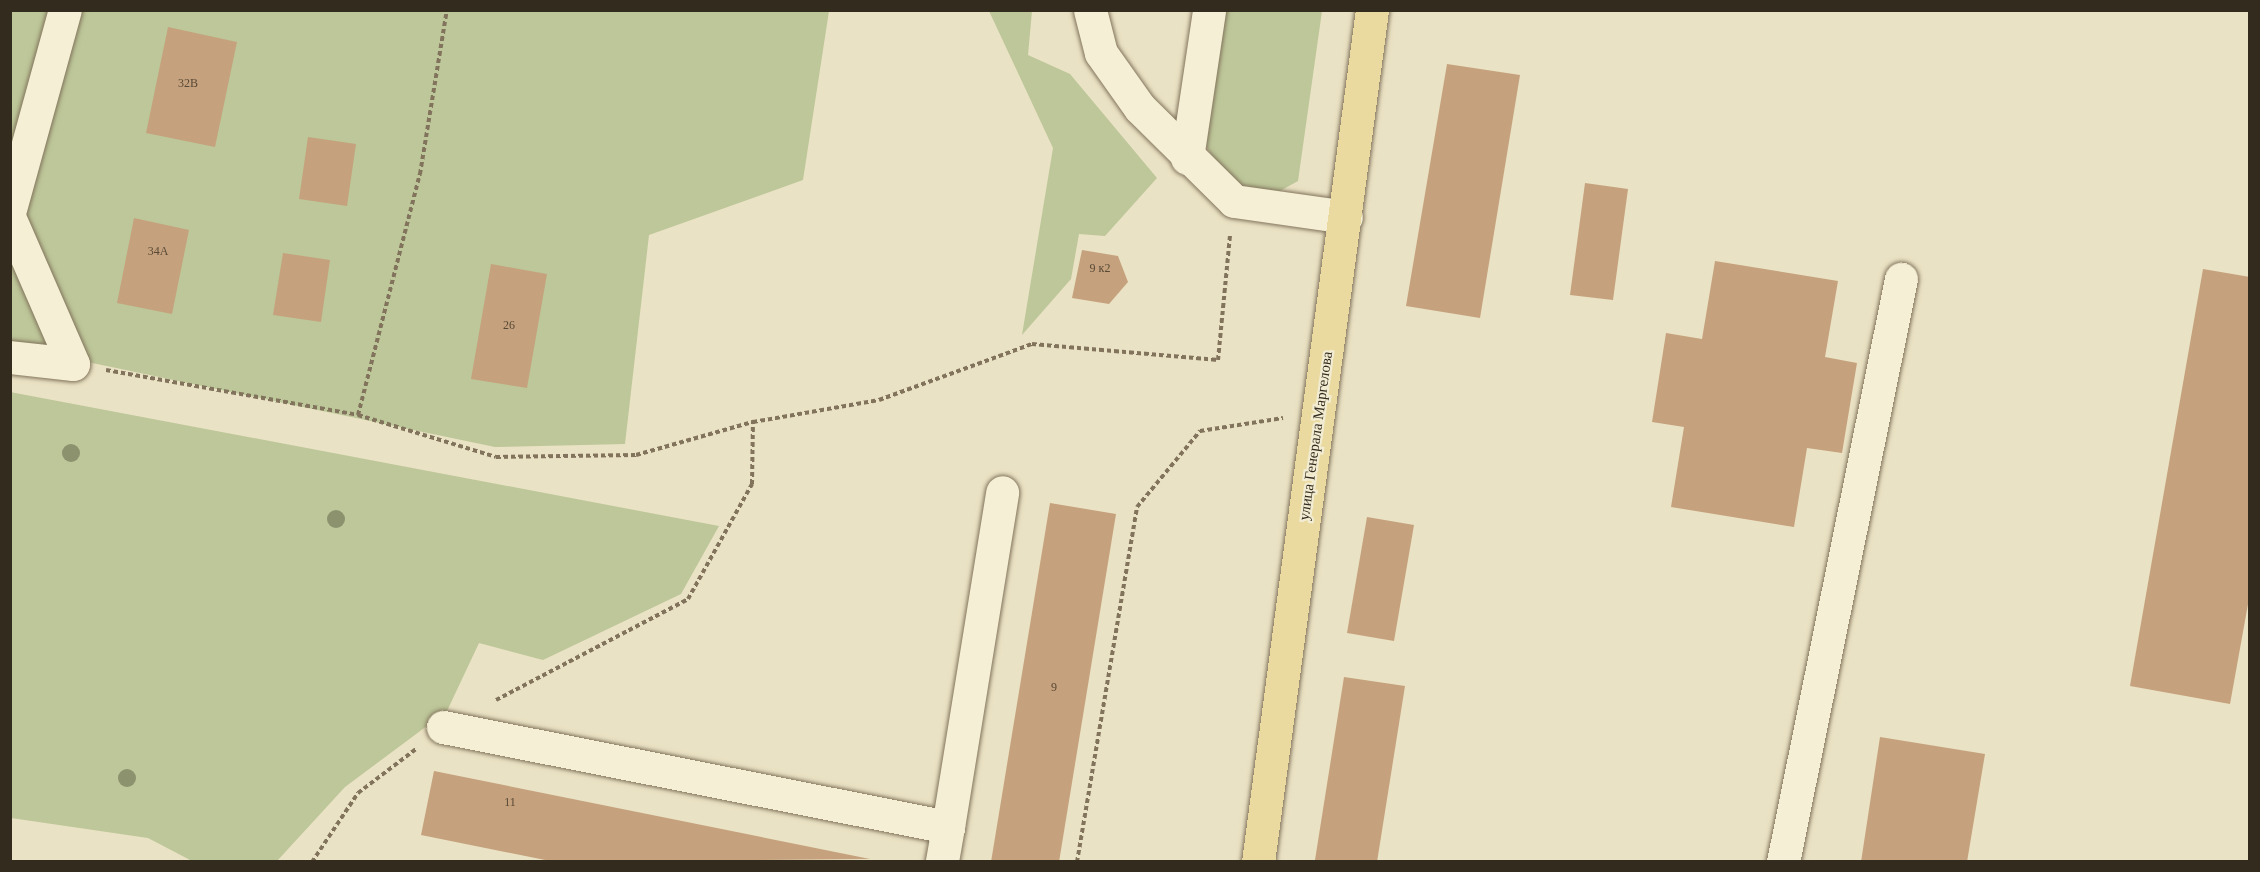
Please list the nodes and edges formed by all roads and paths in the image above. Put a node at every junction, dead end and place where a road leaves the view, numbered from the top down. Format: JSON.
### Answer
{"nodes":[{"id":1,"x":65,"y":10,"type":"edge"},
{"id":2,"x":447,"y":10,"type":"edge"},
{"id":3,"x":1090,"y":10,"type":"edge"},
{"id":4,"x":1209,"y":10,"type":"edge"},
{"id":5,"x":1372,"y":10,"type":"edge"},
{"id":6,"x":1187,"y":158,"type":"junction"},
{"id":7,"x":1234,"y":201,"type":"junction"},
{"id":8,"x":10,"y":209,"type":"edge"},
{"id":9,"x":1346,"y":217,"type":"junction"},
{"id":10,"x":10,"y":219,"type":"edge"},
{"id":11,"x":1901,"y":279,"type":"dead end"},
{"id":12,"x":10,"y":357,"type":"edge"},
{"id":13,"x":73,"y":364,"type":"junction"},
{"id":14,"x":1319,"y":413,"type":"junction"},
{"id":15,"x":358,"y":415,"type":"junction"},
{"id":16,"x":753,"y":422,"type":"junction"},
{"id":17,"x":1002,"y":492,"type":"dead end"},
{"id":18,"x":443,"y":728,"type":"junction"},
{"id":19,"x":948,"y":827,"type":"junction"},
{"id":20,"x":312,"y":861,"type":"edge"},
{"id":21,"x":942,"y":861,"type":"edge"},
{"id":22,"x":1077,"y":861,"type":"edge"},
{"id":23,"x":1258,"y":861,"type":"edge"},
{"id":24,"x":1783,"y":861,"type":"edge"}],
"edges":[{"from":1,"to":8,"type":"street"},
{"from":2,"to":15,"type":"path"},
{"from":3,"to":6,"type":"street"},
{"from":4,"to":6,"type":"street"},
{"from":5,"to":9,"type":"main road","name":"улица Генерала Маргелова"},
{"from":6,"to":7,"type":"street"},
{"from":7,"to":9,"type":"street"},
{"from":7,"to":16,"type":"path"},
{"from":9,"to":14,"type":"main road","name":"улица Генерала Маргелова"},
{"from":10,"to":13,"type":"street"},
{"from":11,"to":24,"type":"street"},
{"from":12,"to":13,"type":"street"},
{"from":13,"to":15,"type":"path"},
{"from":14,"to":22,"type":"path"},
{"from":14,"to":23,"type":"main road","name":"улица Генерала Маргелова"},
{"from":15,"to":16,"type":"path"},
{"from":16,"to":18,"type":"path"},
{"from":17,"to":19,"type":"street"},
{"from":18,"to":19,"type":"street"},
{"from":18,"to":20,"type":"path"},
{"from":19,"to":21,"type":"street"}]}
